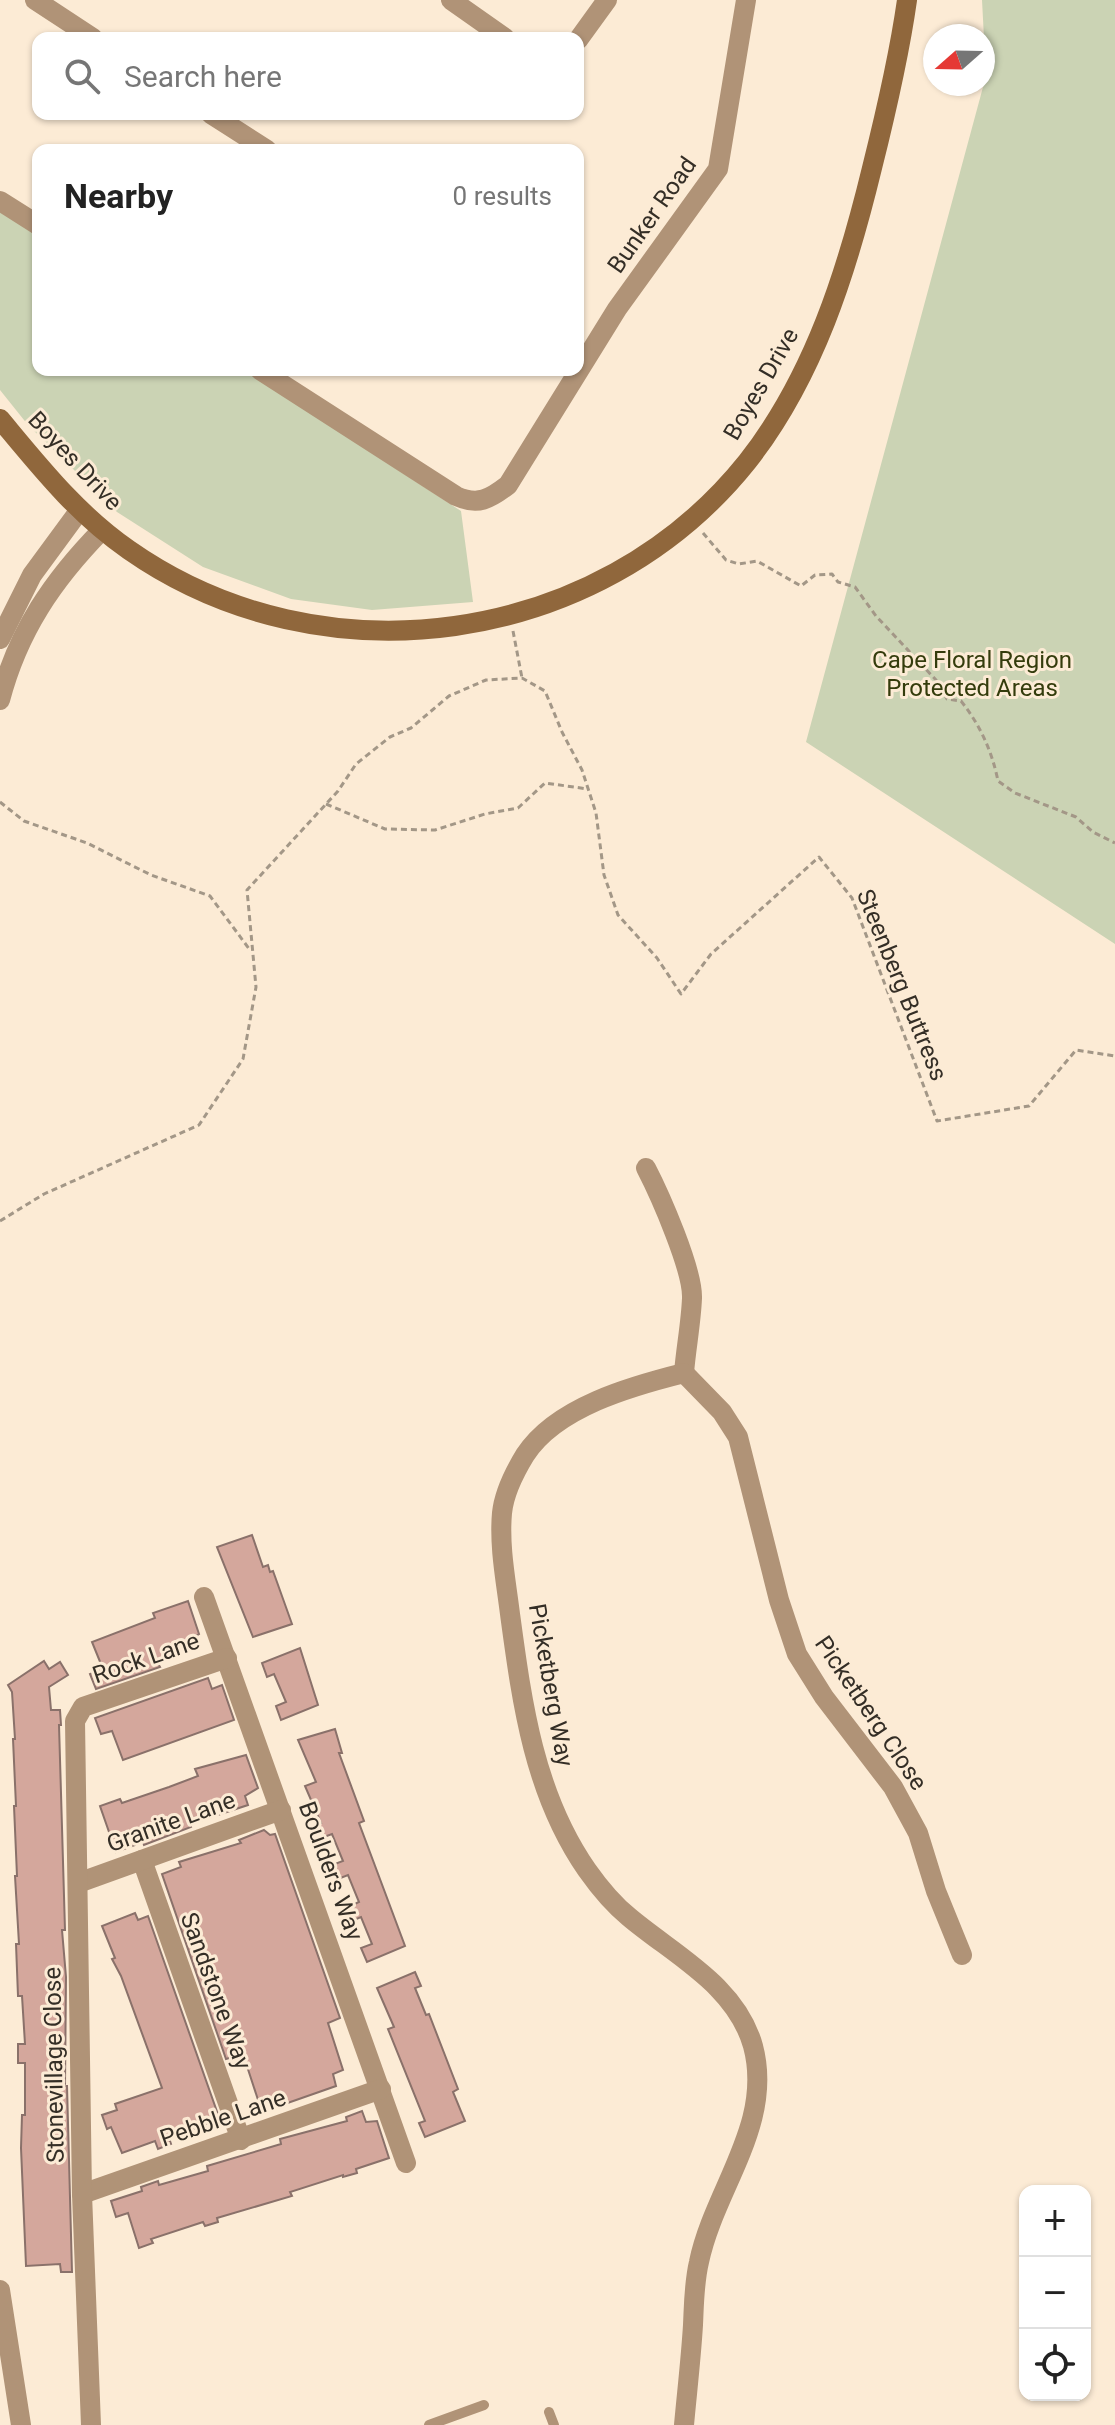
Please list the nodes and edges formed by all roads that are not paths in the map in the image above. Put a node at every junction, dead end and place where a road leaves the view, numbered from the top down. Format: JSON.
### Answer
{"nodes":[{"id":1,"x":35,"y":0,"type":"edge"},
{"id":2,"x":451,"y":0,"type":"edge"},
{"id":3,"x":607,"y":0,"type":"edge"},
{"id":4,"x":746,"y":0,"type":"edge"},
{"id":5,"x":907,"y":0,"type":"edge"},
{"id":6,"x":84,"y":32,"type":"edge"},
{"id":7,"x":496,"y":32,"type":"edge"},
{"id":8,"x":584,"y":32,"type":"edge"},
{"id":9,"x":220,"y":120,"type":"edge"},
{"id":10,"x":258,"y":144,"type":"edge"},
{"id":11,"x":0,"y":201,"type":"edge"},
{"id":12,"x":32,"y":221,"type":"edge"},
{"id":13,"x":584,"y":351,"type":"edge"},
{"id":14,"x":269,"y":376,"type":"edge"},
{"id":15,"x":570,"y":376,"type":"edge"},
{"id":16,"x":0,"y":419,"type":"edge"},
{"id":17,"x":79,"y":511,"type":"junction"},
{"id":18,"x":102,"y":530,"type":"junction"},
{"id":19,"x":0,"y":639,"type":"edge"},
{"id":20,"x":0,"y":700,"type":"edge"},
{"id":21,"x":646,"y":1168,"type":"dead end"},
{"id":22,"x":684,"y":1373,"type":"junction"},
{"id":23,"x":204,"y":1597,"type":"dead end"},
{"id":24,"x":227,"y":1658,"type":"junction"},
{"id":25,"x":83,"y":1707,"type":"joint"},
{"id":26,"x":281,"y":1810,"type":"junction"},
{"id":27,"x":142,"y":1860,"type":"junction"},
{"id":28,"x":78,"y":1883,"type":"junction"},
{"id":29,"x":962,"y":1955,"type":"dead end"},
{"id":30,"x":381,"y":2089,"type":"junction"},
{"id":31,"x":241,"y":2140,"type":"junction"},
{"id":32,"x":406,"y":2163,"type":"dead end"},
{"id":33,"x":82,"y":2194,"type":"junction"},
{"id":34,"x":0,"y":2290,"type":"edge"},
{"id":35,"x":484,"y":2405,"type":"dead end"},
{"id":36,"x":549,"y":2412,"type":"dead end"},
{"id":37,"x":21,"y":2425,"type":"edge"},
{"id":38,"x":91,"y":2425,"type":"edge"},
{"id":39,"x":429,"y":2425,"type":"edge"},
{"id":40,"x":554,"y":2425,"type":"edge"},
{"id":41,"x":684,"y":2425,"type":"edge"}],
"edges":[{"from":1,"to":6,"type":"street"},
{"from":2,"to":7,"type":"street"},
{"from":3,"to":8,"type":"street"},
{"from":4,"to":13,"type":"street","name":"Bunker Road"},
{"from":5,"to":18,"type":"main road","name":"Boyes Drive"},
{"from":9,"to":10,"type":"street"},
{"from":11,"to":12,"type":"street"},
{"from":14,"to":15,"type":"street","name":"Bunker Road"},
{"from":16,"to":17,"type":"main road","name":"Boyes Drive"},
{"from":17,"to":18,"type":"main road","name":"Boyes Drive"},
{"from":17,"to":19,"type":"street"},
{"from":18,"to":20,"type":"street"},
{"from":21,"to":22,"type":"street"},
{"from":22,"to":29,"type":"street","name":"Picketberg Close"},
{"from":22,"to":41,"type":"street","name":"Picketberg Way"},
{"from":23,"to":24,"type":"street","name":"Boulders Way"},
{"from":24,"to":25,"type":"street","name":"Rock Lane"},
{"from":24,"to":26,"type":"street","name":"Boulders Way"},
{"from":25,"to":28,"type":"street","name":"Stonevillage Close"},
{"from":26,"to":27,"type":"street","name":"Granite Lane"},
{"from":26,"to":30,"type":"street","name":"Boulders Way"},
{"from":27,"to":28,"type":"street","name":"Granite Lane"},
{"from":27,"to":31,"type":"street","name":"Sandstone Way"},
{"from":28,"to":33,"type":"street","name":"Stonevillage Close"},
{"from":30,"to":31,"type":"street","name":"Pebble Lane"},
{"from":30,"to":32,"type":"street","name":"Boulders Way"},
{"from":31,"to":33,"type":"street","name":"Pebble Lane"},
{"from":33,"to":38,"type":"street","name":"Stonevillage Close"},
{"from":34,"to":37,"type":"street"},
{"from":35,"to":39,"type":"lane"},
{"from":36,"to":40,"type":"lane"}]}
